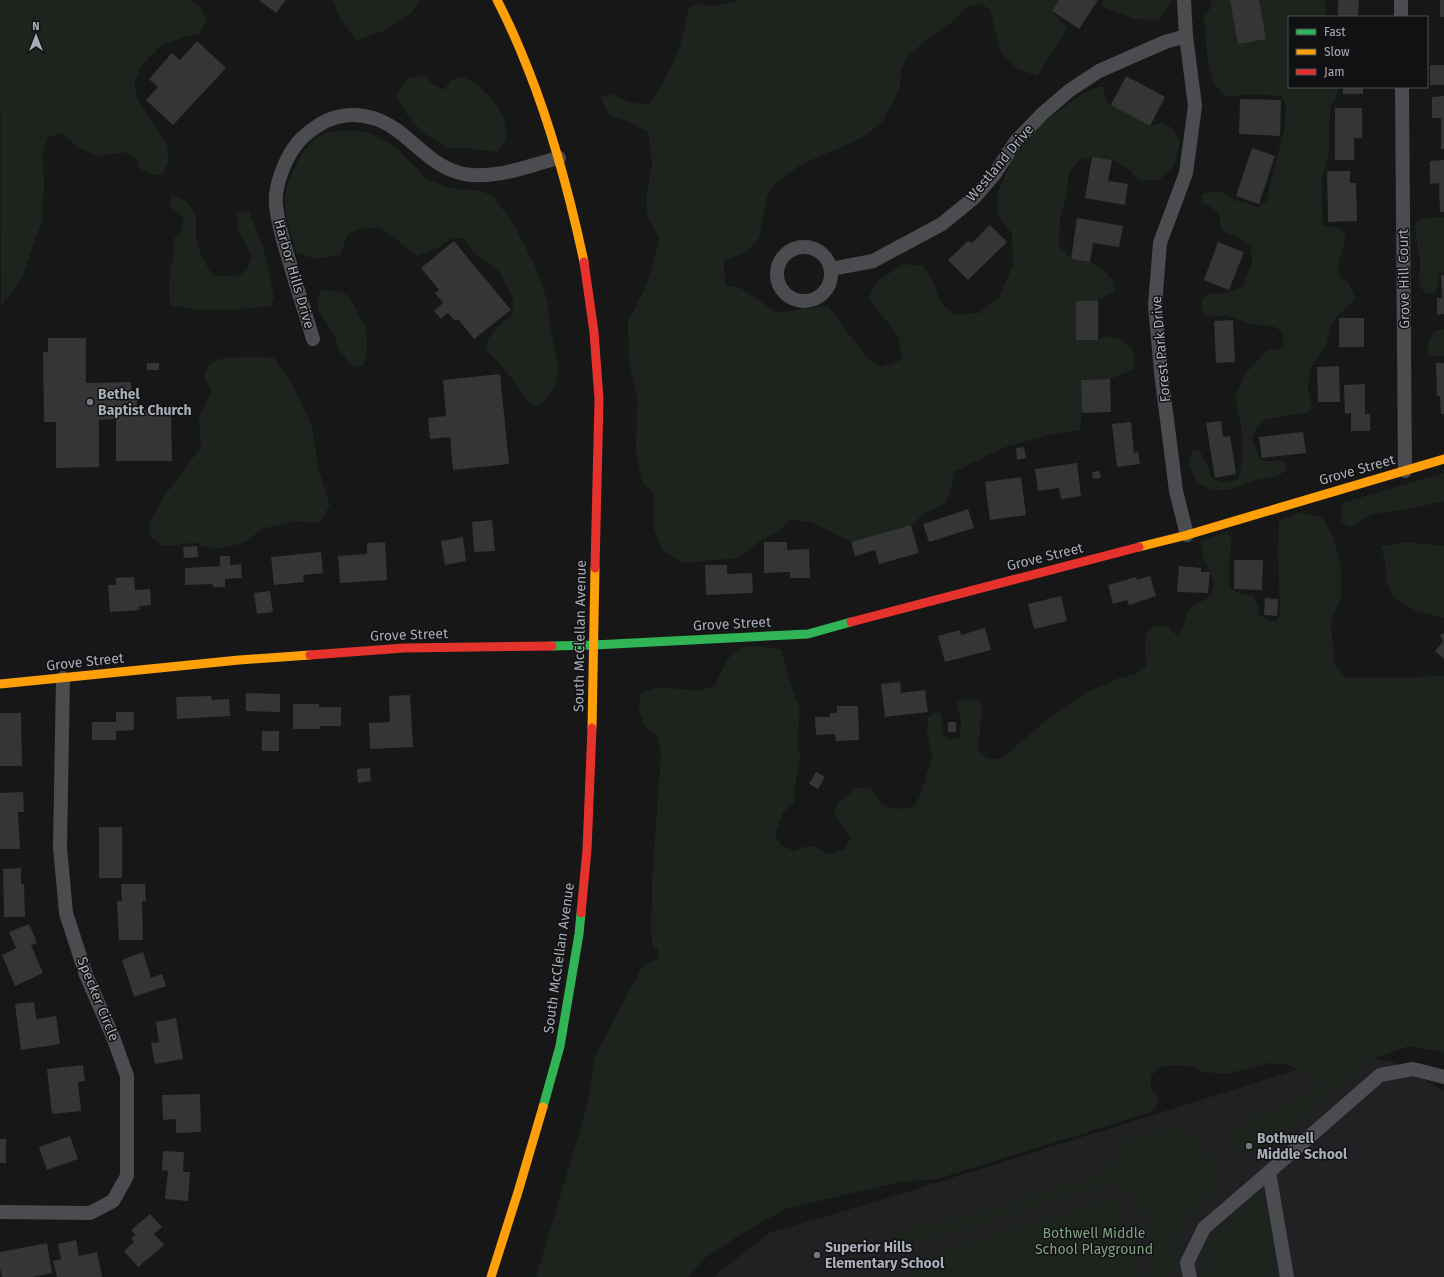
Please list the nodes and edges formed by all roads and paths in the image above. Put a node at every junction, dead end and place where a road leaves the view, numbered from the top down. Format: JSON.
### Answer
{"nodes":[{"id":1,"x":497,"y":0,"type":"edge"},
{"id":2,"x":1184,"y":0,"type":"edge"},
{"id":3,"x":1401,"y":0,"type":"edge"},
{"id":4,"x":1401,"y":16,"type":"edge"},
{"id":5,"x":1186,"y":36,"type":"junction"},
{"id":6,"x":1402,"y":88,"type":"edge"},
{"id":7,"x":559,"y":158,"type":"junction"},
{"id":8,"x":831,"y":269,"type":"dead end"},
{"id":9,"x":313,"y":339,"type":"dead end"},
{"id":10,"x":1444,"y":459,"type":"edge"},
{"id":11,"x":1405,"y":471,"type":"junction"},
{"id":12,"x":1187,"y":535,"type":"junction"},
{"id":13,"x":594,"y":645,"type":"junction"},
{"id":14,"x":63,"y":678,"type":"junction"},
{"id":15,"x":0,"y":684,"type":"edge"},
{"id":16,"x":1444,"y":1077,"type":"edge"},
{"id":17,"x":1269,"y":1172,"type":"junction"},
{"id":18,"x":0,"y":1212,"type":"edge"},
{"id":19,"x":491,"y":1277,"type":"edge"},
{"id":20,"x":1190,"y":1277,"type":"edge"},
{"id":21,"x":1287,"y":1277,"type":"edge"}],
"edges":[{"from":1,"to":7,"type":"main road","name":"South McClellan Avenue"},
{"from":2,"to":5,"type":"street","name":"Forest Park Drive"},
{"from":3,"to":4,"type":"street"},
{"from":5,"to":8,"type":"street","name":"Westland Drive"},
{"from":5,"to":12,"type":"street","name":"Forest Park Drive"},
{"from":6,"to":11,"type":"street","name":"Grove Hill Court"},
{"from":7,"to":9,"type":"street","name":"Harbor Hills Drive"},
{"from":7,"to":13,"type":"main road","name":"South McClellan Avenue"},
{"from":10,"to":11,"type":"main road","name":"Grove Street"},
{"from":11,"to":12,"type":"main road","name":"Grove Street"},
{"from":12,"to":13,"type":"main road","name":"Grove Street"},
{"from":13,"to":14,"type":"main road","name":"Grove Street"},
{"from":13,"to":19,"type":"main road","name":"South McClellan Avenue"},
{"from":14,"to":15,"type":"main road","name":"Grove Street"},
{"from":14,"to":18,"type":"street","name":"Specker Circle"},
{"from":16,"to":17,"type":"street"},
{"from":17,"to":20,"type":"street"},
{"from":17,"to":21,"type":"street"}]}
